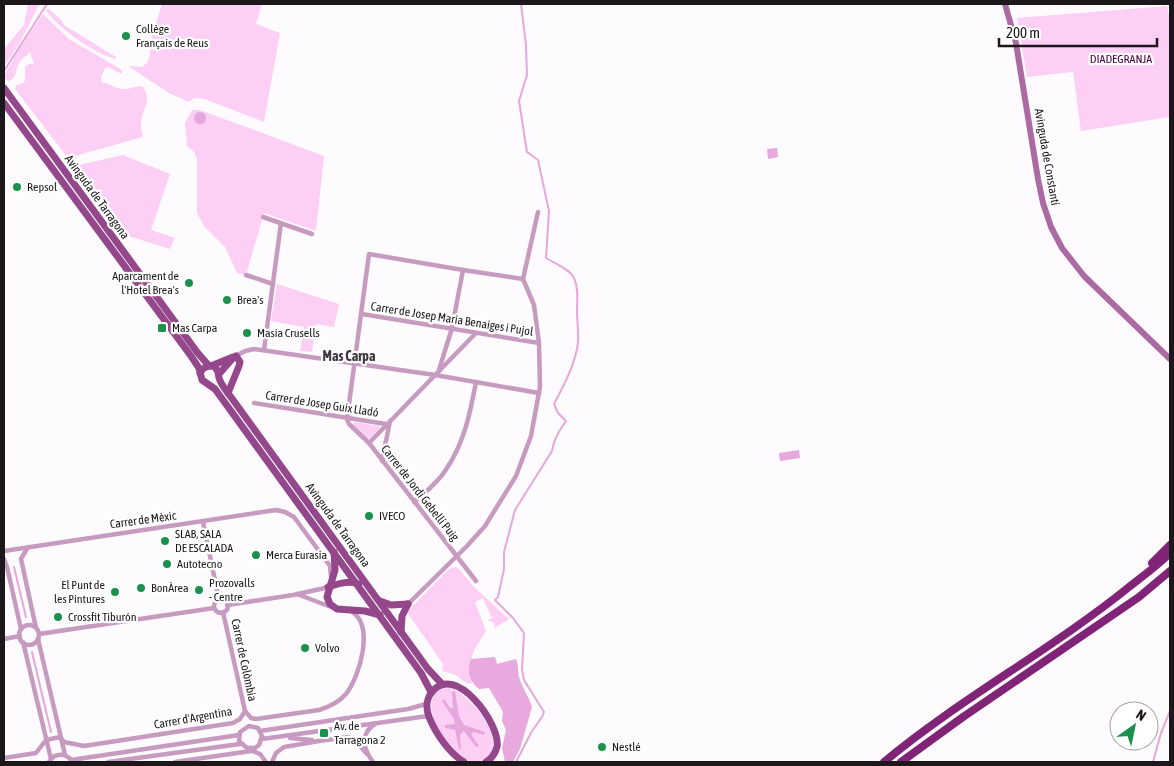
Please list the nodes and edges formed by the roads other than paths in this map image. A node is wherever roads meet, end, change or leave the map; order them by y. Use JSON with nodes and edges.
{"nodes":[{"id":1,"x":1005,"y":4,"type":"edge"},
{"id":2,"x":4,"y":88,"type":"edge"},
{"id":3,"x":4,"y":103,"type":"edge"},
{"id":4,"x":538,"y":212,"type":"dead end"},
{"id":5,"x":263,"y":217,"type":"dead end"},
{"id":6,"x":282,"y":224,"type":"junction"},
{"id":7,"x":312,"y":234,"type":"dead end"},
{"id":8,"x":463,"y":270,"type":"junction"},
{"id":9,"x":246,"y":275,"type":"dead end"},
{"id":10,"x":524,"y":278,"type":"junction"},
{"id":11,"x":273,"y":284,"type":"junction"},
{"id":12,"x":362,"y":314,"type":"junction"},
{"id":13,"x":452,"y":328,"type":"junction"},
{"id":14,"x":476,"y":333,"type":"junction"},
{"id":15,"x":539,"y":343,"type":"junction"},
{"id":16,"x":264,"y":350,"type":"junction"},
{"id":17,"x":234,"y":357,"type":"junction"},
{"id":18,"x":1170,"y":359,"type":"edge"},
{"id":19,"x":354,"y":364,"type":"junction"},
{"id":20,"x":210,"y":366,"type":"junction"},
{"id":21,"x":200,"y":373,"type":"junction"},
{"id":22,"x":437,"y":373,"type":"junction"},
{"id":23,"x":219,"y":375,"type":"junction"},
{"id":24,"x":476,"y":382,"type":"junction"},
{"id":25,"x":208,"y":384,"type":"junction"},
{"id":26,"x":228,"y":393,"type":"junction"},
{"id":27,"x":539,"y":393,"type":"junction"},
{"id":28,"x":254,"y":403,"type":"dead end"},
{"id":29,"x":347,"y":419,"type":"junction"},
{"id":30,"x":390,"y":420,"type":"junction"},
{"id":31,"x":386,"y":424,"type":"junction"},
{"id":32,"x":369,"y":443,"type":"junction"},
{"id":33,"x":382,"y":461,"type":"junction"},
{"id":34,"x":414,"y":502,"type":"junction"},
{"id":35,"x":203,"y":522,"type":"junction"},
{"id":36,"x":1170,"y":545,"type":"edge"},
{"id":37,"x":28,"y":547,"type":"junction"},
{"id":38,"x":4,"y":551,"type":"edge"},
{"id":39,"x":334,"y":551,"type":"junction"},
{"id":40,"x":1170,"y":554,"type":"edge"},
{"id":41,"x":457,"y":556,"type":"junction"},
{"id":42,"x":4,"y":558,"type":"edge"},
{"id":43,"x":1170,"y":565,"type":"edge"},
{"id":44,"x":1170,"y":571,"type":"edge"},
{"id":45,"x":1140,"y":578,"type":"junction"},
{"id":46,"x":476,"y":581,"type":"dead end"},
{"id":47,"x":356,"y":582,"type":"junction"},
{"id":48,"x":329,"y":586,"type":"junction"},
{"id":49,"x":297,"y":594,"type":"junction"},
{"id":50,"x":219,"y":600,"type":"junction"},
{"id":51,"x":379,"y":600,"type":"junction"},
{"id":52,"x":1132,"y":601,"type":"junction"},
{"id":53,"x":408,"y":604,"type":"junction"},
{"id":54,"x":227,"y":605,"type":"junction"},
{"id":55,"x":214,"y":608,"type":"junction"},
{"id":56,"x":337,"y":609,"type":"junction"},
{"id":57,"x":350,"y":610,"type":"junction"},
{"id":58,"x":223,"y":612,"type":"junction"},
{"id":59,"x":380,"y":615,"type":"junction"},
{"id":60,"x":36,"y":628,"type":"junction"},
{"id":61,"x":22,"y":630,"type":"junction"},
{"id":62,"x":401,"y":632,"type":"junction"},
{"id":63,"x":20,"y":636,"type":"junction"},
{"id":64,"x":39,"y":637,"type":"junction"},
{"id":65,"x":4,"y":639,"type":"edge"},
{"id":66,"x":23,"y":642,"type":"junction"},
{"id":67,"x":442,"y":684,"type":"junction"},
{"id":68,"x":431,"y":692,"type":"junction"},
{"id":69,"x":426,"y":704,"type":"junction"},
{"id":70,"x":245,"y":714,"type":"junction"},
{"id":71,"x":428,"y":716,"type":"junction"},
{"id":72,"x":379,"y":722,"type":"junction"},
{"id":73,"x":247,"y":726,"type":"junction"},
{"id":74,"x":260,"y":730,"type":"junction"},
{"id":75,"x":239,"y":735,"type":"junction"},
{"id":76,"x":60,"y":738,"type":"junction"},
{"id":77,"x":281,"y":738,"type":"junction"},
{"id":78,"x":46,"y":740,"type":"junction"},
{"id":79,"x":261,"y":741,"type":"junction"},
{"id":80,"x":319,"y":741,"type":"junction"},
{"id":81,"x":240,"y":744,"type":"junction"},
{"id":82,"x":251,"y":749,"type":"junction"},
{"id":83,"x":495,"y":752,"type":"junction"},
{"id":84,"x":260,"y":754,"type":"junction"},
{"id":85,"x":367,"y":754,"type":"junction"},
{"id":86,"x":65,"y":755,"type":"junction"},
{"id":87,"x":4,"y":758,"type":"edge"},
{"id":88,"x":456,"y":759,"type":"edge"},
{"id":89,"x":50,"y":761,"type":"edge"},
{"id":90,"x":72,"y":761,"type":"edge"},
{"id":91,"x":108,"y":762,"type":"edge"},
{"id":92,"x":175,"y":762,"type":"edge"},
{"id":93,"x":183,"y":762,"type":"edge"},
{"id":94,"x":266,"y":762,"type":"edge"},
{"id":95,"x":272,"y":762,"type":"edge"},
{"id":96,"x":373,"y":762,"type":"edge"},
{"id":97,"x":464,"y":762,"type":"edge"},
{"id":98,"x":486,"y":762,"type":"edge"},
{"id":99,"x":496,"y":762,"type":"edge"},
{"id":100,"x":884,"y":762,"type":"edge"},
{"id":101,"x":902,"y":762,"type":"edge"}],
"edges":[{"from":1,"to":18,"type":"main road","name":"Avinguda de Constantí"},
{"from":2,"to":20,"type":"main road","name":"Avinguda de Tarragona"},
{"from":3,"to":21,"type":"main road","name":"Avinguda de Tarragona"},
{"from":4,"to":10,"type":"street"},
{"from":5,"to":6,"type":"street"},
{"from":6,"to":7,"type":"street"},
{"from":6,"to":11,"type":"street"},
{"from":8,"to":10,"type":"street"},
{"from":8,"to":12,"type":"street"},
{"from":8,"to":13,"type":"street"},
{"from":9,"to":11,"type":"street"},
{"from":10,"to":15,"type":"street"},
{"from":11,"to":16,"type":"street"},
{"from":12,"to":13,"type":"street","name":"Carrer de Josep Maria Benaiges i Pujol"},
{"from":12,"to":19,"type":"street"},
{"from":13,"to":14,"type":"street","name":"Carrer de Josep Maria Benaiges i Pujol"},
{"from":13,"to":22,"type":"street"},
{"from":14,"to":15,"type":"street","name":"Carrer de Josep Maria Benaiges i Pujol"},
{"from":14,"to":22,"type":"street"},
{"from":15,"to":27,"type":"street"},
{"from":16,"to":17,"type":"street"},
{"from":16,"to":19,"type":"street"},
{"from":17,"to":20,"type":"main road"},
{"from":17,"to":23,"type":"main road"},
{"from":17,"to":26,"type":"main road"},
{"from":19,"to":22,"type":"street"},
{"from":19,"to":29,"type":"street"},
{"from":20,"to":21,"type":"main road"},
{"from":20,"to":23,"type":"main road"},
{"from":21,"to":25,"type":"main road"},
{"from":22,"to":24,"type":"street"},
{"from":22,"to":30,"type":"street"},
{"from":23,"to":25,"type":"main road"},
{"from":23,"to":26,"type":"main road","name":"Avinguda de Tarragona"},
{"from":24,"to":27,"type":"street"},
{"from":24,"to":34,"type":"street"},
{"from":25,"to":39,"type":"main road","name":"Avinguda de Tarragona"},
{"from":26,"to":51,"type":"main road","name":"Avinguda de Tarragona"},
{"from":27,"to":41,"type":"street"},
{"from":28,"to":29,"type":"street","name":"Carrer de Josep Guix Lladó"},
{"from":29,"to":31,"type":"street","name":"Carrer de Josep Guix Lladó"},
{"from":29,"to":32,"type":"street","name":"Carrer de Jordi Gebellí Puig"},
{"from":30,"to":31,"type":"street"},
{"from":30,"to":33,"type":"street"},
{"from":31,"to":32,"type":"street"},
{"from":32,"to":33,"type":"street","name":"Carrer de Jordi Gebellí Puig"},
{"from":33,"to":34,"type":"street","name":"Carrer de Jordi Gebellí Puig"},
{"from":34,"to":41,"type":"street","name":"Carrer de Jordi Gebellí Puig"},
{"from":35,"to":37,"type":"street","name":"Carrer de Mèxic"},
{"from":35,"to":48,"type":"street","name":"Carrer de Mèxic"},
{"from":35,"to":50,"type":"street"},
{"from":36,"to":45,"type":"highway"},
{"from":37,"to":38,"type":"street","name":"Carrer de Mèxic"},
{"from":37,"to":60,"type":"street"},
{"from":39,"to":47,"type":"main road","name":"Avinguda de Tarragona"},
{"from":39,"to":48,"type":"main road"},
{"from":40,"to":45,"type":"highway"},
{"from":41,"to":46,"type":"street","name":"Carrer de Jordi Gebellí Puig"},
{"from":41,"to":53,"type":"street"},
{"from":42,"to":61,"type":"street"},
{"from":43,"to":52,"type":"highway"},
{"from":44,"to":52,"type":"highway"},
{"from":45,"to":100,"type":"highway"},
{"from":47,"to":48,"type":"main road"},
{"from":47,"to":51,"type":"main road"},
{"from":47,"to":59,"type":"main road","name":"Avinguda de Tarragona"},
{"from":48,"to":49,"type":"street"},
{"from":48,"to":56,"type":"main road"},
{"from":49,"to":54,"type":"street"},
{"from":49,"to":56,"type":"street"},
{"from":50,"to":54,"type":"street"},
{"from":50,"to":55,"type":"street"},
{"from":51,"to":53,"type":"main road"},
{"from":51,"to":62,"type":"main road","name":"Avinguda de Tarragona"},
{"from":52,"to":101,"type":"highway"},
{"from":53,"to":62,"type":"main road"},
{"from":54,"to":58,"type":"street"},
{"from":55,"to":58,"type":"street"},
{"from":55,"to":64,"type":"street"},
{"from":56,"to":57,"type":"main road"},
{"from":57,"to":59,"type":"main road"},
{"from":57,"to":70,"type":"street","name":"Carrer d'Argentina"},
{"from":58,"to":70,"type":"street","name":"Carrer de Colòmbia"},
{"from":59,"to":68,"type":"main road","name":"Avinguda de Tarragona"},
{"from":60,"to":61,"type":"street"},
{"from":60,"to":64,"type":"street"},
{"from":61,"to":63,"type":"street"},
{"from":62,"to":67,"type":"main road","name":"Avinguda de Tarragona"},
{"from":63,"to":65,"type":"street"},
{"from":63,"to":66,"type":"street"},
{"from":64,"to":66,"type":"street"},
{"from":64,"to":76,"type":"street"},
{"from":66,"to":78,"type":"street"},
{"from":67,"to":68,"type":"main road"},
{"from":67,"to":83,"type":"main road"},
{"from":68,"to":69,"type":"main road"},
{"from":69,"to":71,"type":"main road"},
{"from":69,"to":74,"type":"street"},
{"from":70,"to":73,"type":"street","name":"Carrer de Colòmbia"},
{"from":70,"to":76,"type":"street","name":"Carrer d'Argentina"},
{"from":71,"to":72,"type":"street"},
{"from":71,"to":88,"type":"main road"},
{"from":72,"to":77,"type":"street"},
{"from":72,"to":85,"type":"street"},
{"from":73,"to":74,"type":"street"},
{"from":73,"to":75,"type":"street"},
{"from":74,"to":79,"type":"street"},
{"from":75,"to":81,"type":"street"},
{"from":75,"to":90,"type":"street","name":"Carrer d'Argentina"},
{"from":76,"to":78,"type":"street"},
{"from":76,"to":86,"type":"street"},
{"from":77,"to":79,"type":"street"},
{"from":77,"to":80,"type":"street"},
{"from":78,"to":87,"type":"street"},
{"from":78,"to":89,"type":"street"},
{"from":79,"to":82,"type":"street"},
{"from":79,"to":84,"type":"street"},
{"from":80,"to":85,"type":"street"},
{"from":80,"to":95,"type":"street"},
{"from":81,"to":82,"type":"street"},
{"from":81,"to":91,"type":"street"},
{"from":82,"to":84,"type":"street"},
{"from":82,"to":93,"type":"street"},
{"from":83,"to":98,"type":"main road"},
{"from":83,"to":99,"type":"main road"},
{"from":84,"to":94,"type":"street"},
{"from":85,"to":96,"type":"street"},
{"from":86,"to":89,"type":"street"},
{"from":86,"to":90,"type":"street"},
{"from":88,"to":97,"type":"main road"},
{"from":92,"to":93,"type":"street"}]}
